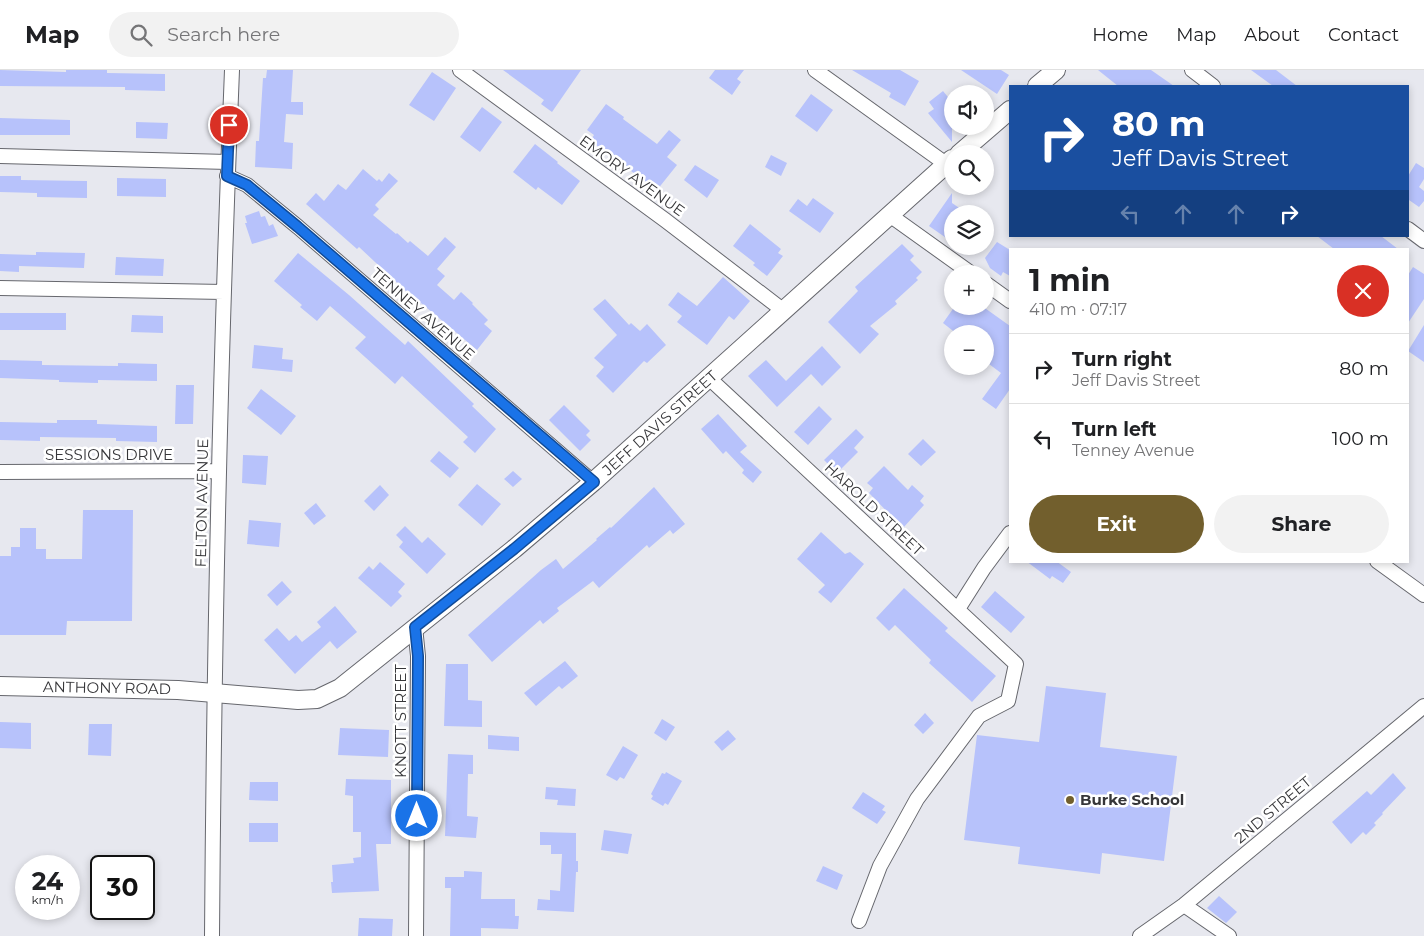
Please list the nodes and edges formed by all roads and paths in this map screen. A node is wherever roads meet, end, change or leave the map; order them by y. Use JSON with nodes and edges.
{"nodes":[{"id":1,"x":232,"y":70,"type":"edge"},
{"id":2,"x":460,"y":70,"type":"edge"},
{"id":3,"x":815,"y":70,"type":"edge"},
{"id":4,"x":1056,"y":70,"type":"edge"},
{"id":5,"x":1192,"y":70,"type":"edge"},
{"id":6,"x":1038,"y":85,"type":"edge"},
{"id":7,"x":1212,"y":85,"type":"edge"},
{"id":8,"x":1009,"y":111,"type":"edge"},
{"id":9,"x":969,"y":145,"type":"edge"},
{"id":10,"x":944,"y":154,"type":"edge"},
{"id":11,"x":0,"y":156,"type":"edge"},
{"id":12,"x":228,"y":162,"type":"junction"},
{"id":13,"x":944,"y":166,"type":"edge"},
{"id":14,"x":227,"y":176,"type":"junction"},
{"id":15,"x":891,"y":216,"type":"junction"},
{"id":16,"x":1409,"y":230,"type":"edge"},
{"id":17,"x":1424,"y":241,"type":"edge"},
{"id":18,"x":959,"y":265,"type":"edge"},
{"id":19,"x":0,"y":288,"type":"edge"},
{"id":20,"x":994,"y":289,"type":"edge"},
{"id":21,"x":224,"y":292,"type":"junction"},
{"id":22,"x":1009,"y":300,"type":"edge"},
{"id":23,"x":784,"y":311,"type":"junction"},
{"id":24,"x":710,"y":379,"type":"junction"},
{"id":25,"x":218,"y":471,"type":"junction"},
{"id":26,"x":0,"y":472,"type":"edge"},
{"id":27,"x":594,"y":482,"type":"junction"},
{"id":28,"x":1009,"y":534,"type":"edge"},
{"id":29,"x":1380,"y":563,"type":"edge"},
{"id":30,"x":1424,"y":595,"type":"edge"},
{"id":31,"x":958,"y":609,"type":"junction"},
{"id":32,"x":415,"y":627,"type":"junction"},
{"id":33,"x":0,"y":686,"type":"edge"},
{"id":34,"x":214,"y":693,"type":"junction"},
{"id":35,"x":1421,"y":713,"type":"edge"},
{"id":36,"x":1184,"y":905,"type":"junction"},
{"id":37,"x":859,"y":921,"type":"dead end"},
{"id":38,"x":212,"y":936,"type":"edge"},
{"id":39,"x":416,"y":936,"type":"edge"},
{"id":40,"x":1140,"y":936,"type":"edge"},
{"id":41,"x":1228,"y":936,"type":"edge"}],
"edges":[{"from":1,"to":12,"type":"street","name":"FELTON AVENUE"},
{"from":2,"to":23,"type":"street","name":"EMORY AVENUE"},
{"from":3,"to":10,"type":"street"},
{"from":4,"to":6,"type":"street"},
{"from":5,"to":7,"type":"street"},
{"from":8,"to":9,"type":"street","name":"JEFF DAVIS STREET"},
{"from":11,"to":12,"type":"street"},
{"from":12,"to":14,"type":"street","name":"FELTON AVENUE"},
{"from":13,"to":15,"type":"street","name":"JEFF DAVIS STREET"},
{"from":14,"to":21,"type":"street","name":"FELTON AVENUE"},
{"from":14,"to":27,"type":"street","name":"TENNEY AVENUE"},
{"from":15,"to":18,"type":"street"},
{"from":15,"to":23,"type":"street","name":"JEFF DAVIS STREET"},
{"from":16,"to":17,"type":"street"},
{"from":19,"to":21,"type":"street"},
{"from":20,"to":22,"type":"street"},
{"from":21,"to":25,"type":"street","name":"FELTON AVENUE"},
{"from":23,"to":24,"type":"street","name":"JEFF DAVIS STREET"},
{"from":24,"to":27,"type":"street","name":"JEFF DAVIS STREET"},
{"from":24,"to":31,"type":"street","name":"HAROLD STREET"},
{"from":25,"to":26,"type":"street","name":"SESSIONS DRIVE"},
{"from":25,"to":34,"type":"street","name":"FELTON AVENUE"},
{"from":27,"to":32,"type":"street","name":"JEFF DAVIS STREET"},
{"from":28,"to":31,"type":"street"},
{"from":29,"to":30,"type":"street"},
{"from":31,"to":37,"type":"street","name":"HAROLD STREET"},
{"from":32,"to":34,"type":"street","name":"JEFF DAVIS STREET"},
{"from":32,"to":39,"type":"street","name":"KNOTT STREET"},
{"from":33,"to":34,"type":"street","name":"ANTHONY ROAD"},
{"from":34,"to":38,"type":"street","name":"FELTON AVENUE"},
{"from":35,"to":36,"type":"street","name":"2ND STREET"},
{"from":36,"to":40,"type":"street","name":"2ND STREET"},
{"from":36,"to":41,"type":"street"}]}
